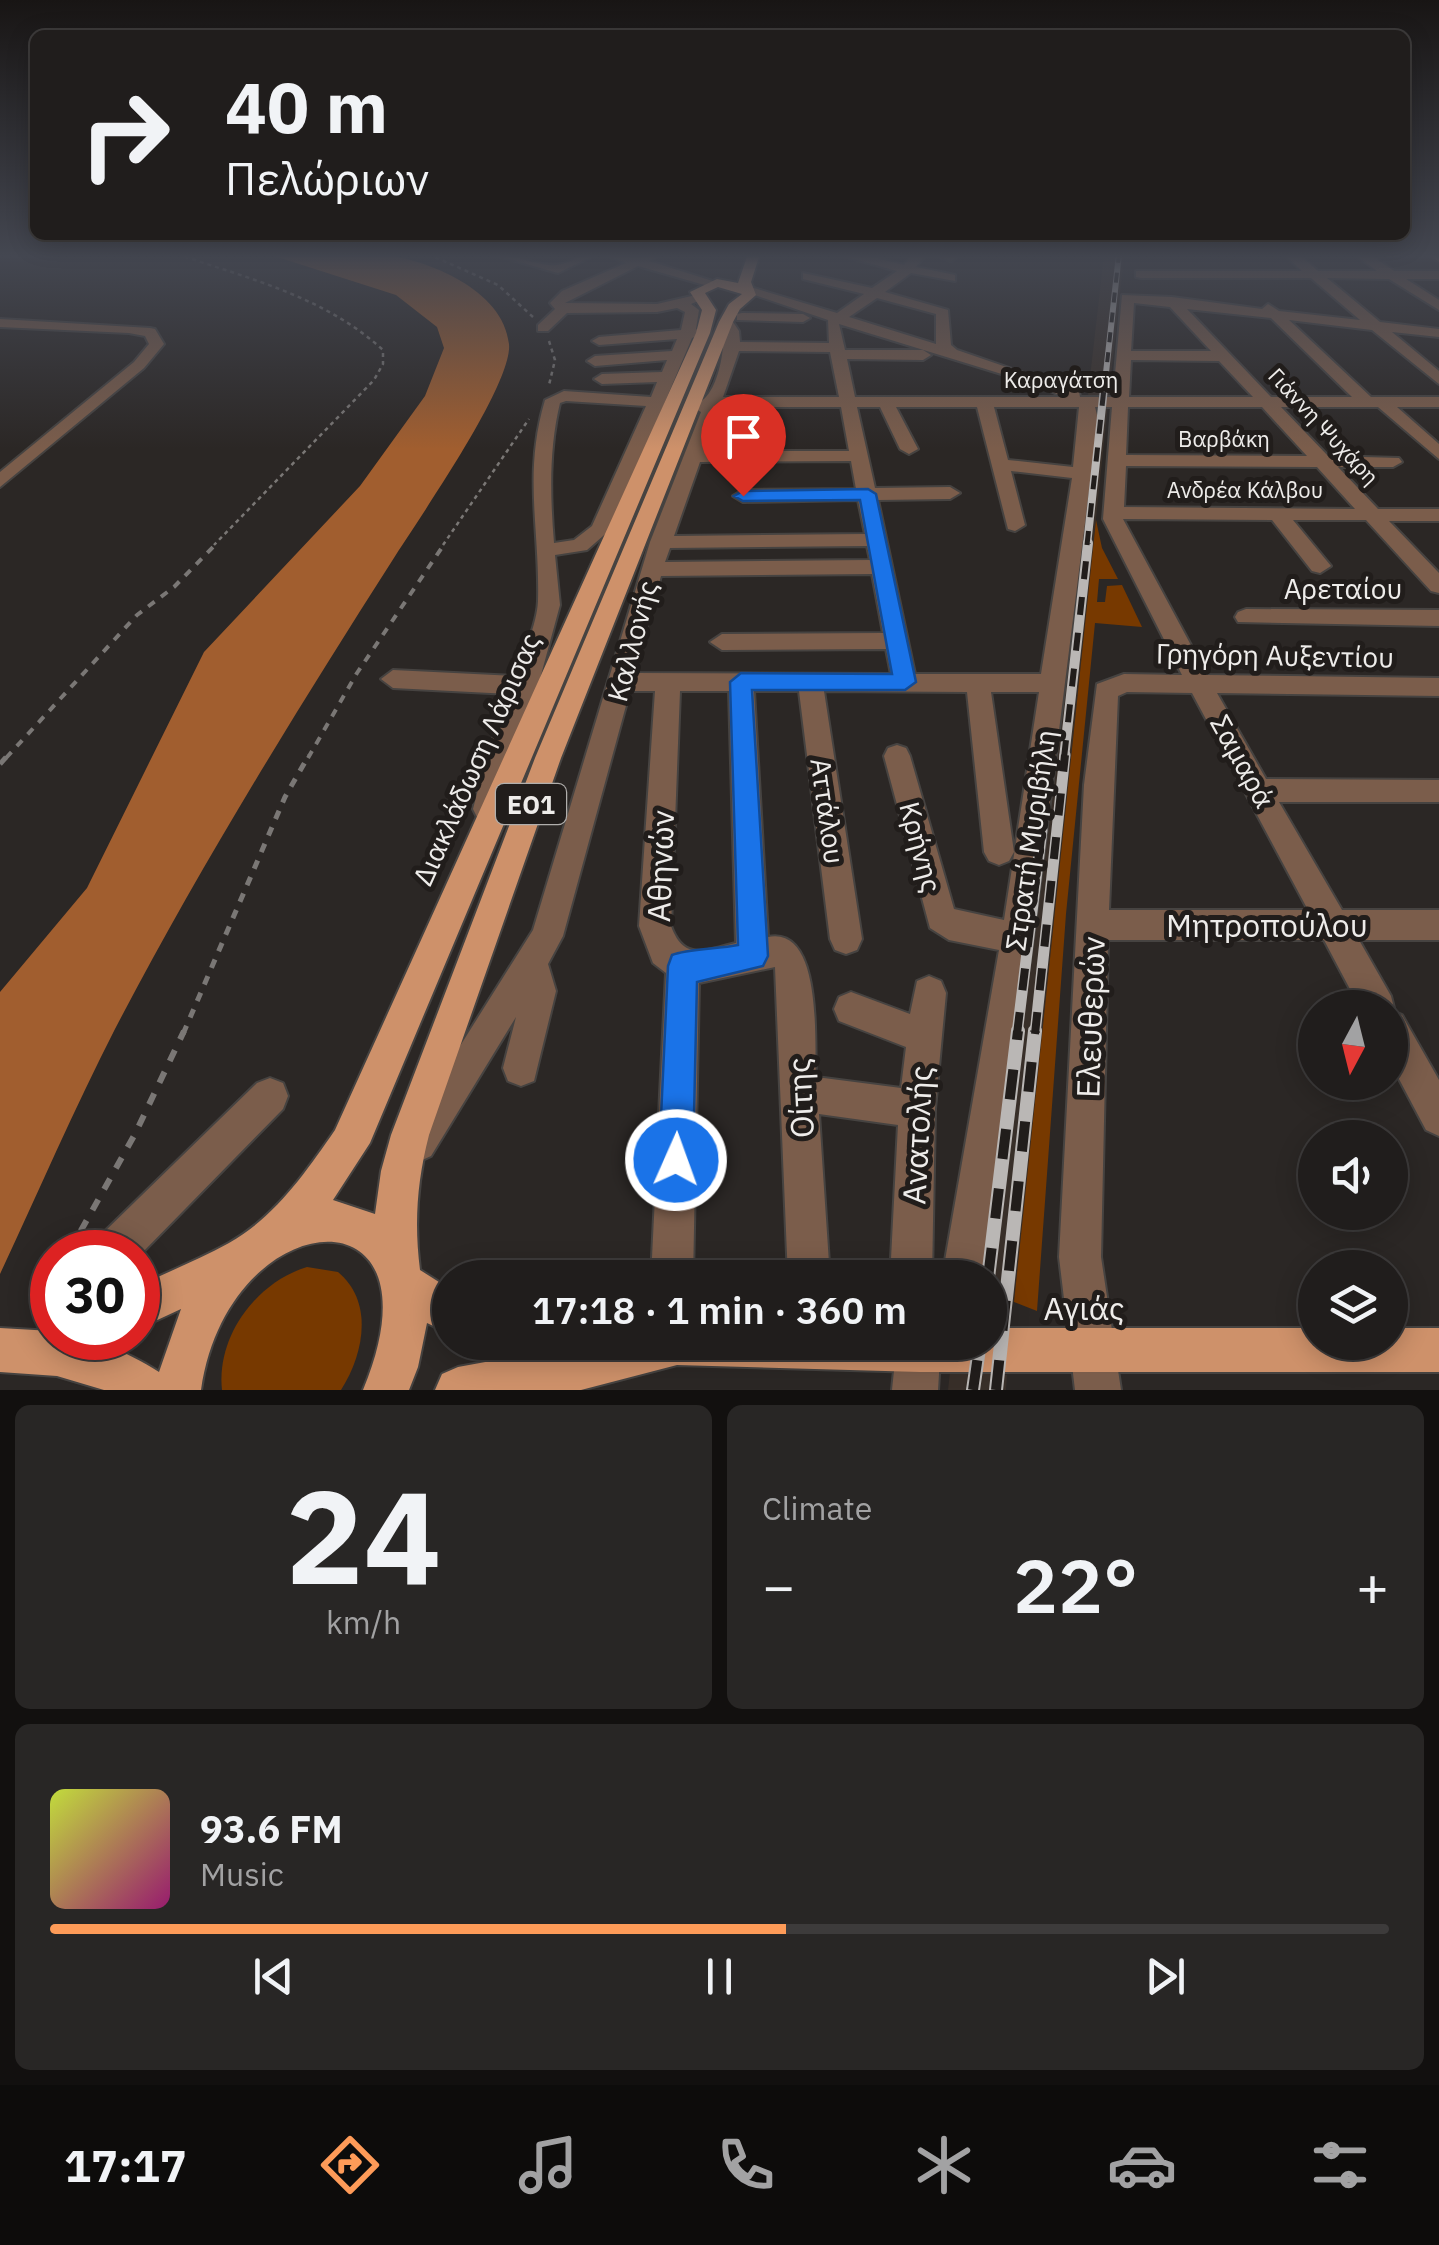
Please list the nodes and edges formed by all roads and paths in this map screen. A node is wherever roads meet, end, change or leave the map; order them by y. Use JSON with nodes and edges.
{"nodes":[{"id":1,"x":342,"y":319,"type":"edge"},
{"id":2,"x":535,"y":319,"type":"edge"},
{"id":3,"x":553,"y":319,"type":"edge"},
{"id":4,"x":722,"y":319,"type":"edge"},
{"id":5,"x":725,"y":319,"type":"edge"},
{"id":6,"x":726,"y":319,"type":"edge"},
{"id":7,"x":730,"y":319,"type":"edge"},
{"id":8,"x":738,"y":319,"type":"edge"},
{"id":9,"x":833,"y":319,"type":"junction"},
{"id":10,"x":942,"y":319,"type":"edge"},
{"id":11,"x":1127,"y":319,"type":"edge"},
{"id":12,"x":1189,"y":319,"type":"edge"},
{"id":13,"x":1285,"y":319,"type":"edge"},
{"id":14,"x":1348,"y":319,"type":"edge"},
{"id":15,"x":1363,"y":319,"type":"edge"},
{"id":16,"x":0,"y":323,"type":"edge"},
{"id":17,"x":729,"y":323,"type":"junction"},
{"id":18,"x":1370,"y":325,"type":"junction"},
{"id":19,"x":543,"y":328,"type":"junction"},
{"id":20,"x":1439,"y":334,"type":"edge"},
{"id":21,"x":600,"y":341,"type":"dead end"},
{"id":22,"x":837,"y":351,"type":"junction"},
{"id":23,"x":952,"y":354,"type":"junction"},
{"id":24,"x":674,"y":355,"type":"junction"},
{"id":25,"x":1123,"y":355,"type":"junction"},
{"id":26,"x":1224,"y":356,"type":"junction"},
{"id":27,"x":596,"y":362,"type":"dead end"},
{"id":28,"x":666,"y":377,"type":"junction"},
{"id":29,"x":1439,"y":378,"type":"edge"},
{"id":30,"x":602,"y":379,"type":"dead end"},
{"id":31,"x":555,"y":393,"type":"junction"},
{"id":32,"x":984,"y":401,"type":"junction"},
{"id":33,"x":1086,"y":401,"type":"junction"},
{"id":34,"x":1122,"y":401,"type":"junction"},
{"id":35,"x":656,"y":402,"type":"junction"},
{"id":36,"x":850,"y":402,"type":"junction"},
{"id":37,"x":885,"y":402,"type":"junction"},
{"id":38,"x":1266,"y":402,"type":"junction"},
{"id":39,"x":1375,"y":402,"type":"junction"},
{"id":40,"x":1439,"y":402,"type":"edge"},
{"id":41,"x":699,"y":408,"type":"junction"},
{"id":42,"x":531,"y":414,"type":"dead end"},
{"id":43,"x":638,"y":443,"type":"junction"},
{"id":44,"x":909,"y":449,"type":"dead end"},
{"id":45,"x":1439,"y":454,"type":"edge"},
{"id":46,"x":860,"y":456,"type":"junction"},
{"id":47,"x":691,"y":457,"type":"junction"},
{"id":48,"x":1114,"y":460,"type":"junction"},
{"id":49,"x":1322,"y":462,"type":"junction"},
{"id":50,"x":1393,"y":462,"type":"dead end"},
{"id":51,"x":1002,"y":465,"type":"junction"},
{"id":52,"x":646,"y":470,"type":"junction"},
{"id":53,"x":1081,"y":473,"type":"junction"},
{"id":54,"x":0,"y":482,"type":"edge"},
{"id":55,"x":950,"y":493,"type":"dead end"},
{"id":56,"x":868,"y":494,"type":"junction"},
{"id":57,"x":743,"y":496,"type":"dead end"},
{"id":58,"x":1112,"y":513,"type":"junction"},
{"id":59,"x":1278,"y":514,"type":"junction"},
{"id":60,"x":1372,"y":515,"type":"junction"},
{"id":61,"x":1439,"y":515,"type":"edge"},
{"id":62,"x":1015,"y":525,"type":"dead end"},
{"id":63,"x":878,"y":540,"type":"junction"},
{"id":64,"x":660,"y":542,"type":"junction"},
{"id":65,"x":545,"y":550,"type":"junction"},
{"id":66,"x":1320,"y":566,"type":"dead end"},
{"id":67,"x":883,"y":567,"type":"junction"},
{"id":68,"x":652,"y":569,"type":"junction"},
{"id":69,"x":1439,"y":586,"type":"edge"},
{"id":70,"x":1246,"y":617,"type":"dead end"},
{"id":71,"x":1439,"y":618,"type":"edge"},
{"id":72,"x":897,"y":641,"type":"junction"},
{"id":73,"x":722,"y":642,"type":"dead end"},
{"id":74,"x":392,"y":678,"type":"dead end"},
{"id":75,"x":620,"y":682,"type":"junction"},
{"id":76,"x":741,"y":682,"type":"junction"},
{"id":77,"x":810,"y":682,"type":"junction"},
{"id":78,"x":905,"y":682,"type":"junction"},
{"id":79,"x":668,"y":683,"type":"junction"},
{"id":80,"x":978,"y":684,"type":"junction"},
{"id":81,"x":1052,"y":684,"type":"junction"},
{"id":82,"x":1200,"y":685,"type":"junction"},
{"id":83,"x":526,"y":686,"type":"junction"},
{"id":84,"x":1111,"y":686,"type":"joint"},
{"id":85,"x":1439,"y":687,"type":"edge"},
{"id":86,"x":897,"y":756,"type":"dead end"},
{"id":87,"x":0,"y":764,"type":"edge"},
{"id":88,"x":1259,"y":790,"type":"junction"},
{"id":89,"x":1439,"y":790,"type":"edge"},
{"id":90,"x":999,"y":852,"type":"dead end"},
{"id":91,"x":476,"y":856,"type":"junction"},
{"id":92,"x":1334,"y":924,"type":"junction"},
{"id":93,"x":1094,"y":925,"type":"junction"},
{"id":94,"x":1439,"y":925,"type":"edge"},
{"id":95,"x":1017,"y":938,"type":"junction"},
{"id":96,"x":846,"y":939,"type":"dead end"},
{"id":97,"x":753,"y":956,"type":"junction"},
{"id":98,"x":532,"y":965,"type":"junction"},
{"id":99,"x":682,"y":966,"type":"junction"},
{"id":100,"x":1369,"y":990,"type":"edge"},
{"id":101,"x":929,"y":994,"type":"dead end"},
{"id":102,"x":850,"y":1009,"type":"dead end"},
{"id":103,"x":923,"y":1036,"type":"junction"},
{"id":104,"x":1408,"y":1061,"type":"edge"},
{"id":105,"x":521,"y":1068,"type":"dead end"},
{"id":106,"x":800,"y":1093,"type":"junction"},
{"id":107,"x":270,"y":1096,"type":"dead end"},
{"id":108,"x":917,"y":1108,"type":"junction"},
{"id":109,"x":1439,"y":1118,"type":"edge"},
{"id":110,"x":400,"y":1171,"type":"junction"},
{"id":111,"x":80,"y":1230,"type":"edge"},
{"id":112,"x":136,"y":1230,"type":"edge"},
{"id":113,"x":264,"y":1243,"type":"junction"},
{"id":114,"x":673,"y":1260,"type":"edge"},
{"id":115,"x":809,"y":1260,"type":"edge"},
{"id":116,"x":912,"y":1260,"type":"edge"},
{"id":117,"x":966,"y":1260,"type":"edge"},
{"id":118,"x":399,"y":1272,"type":"junction"},
{"id":119,"x":160,"y":1297,"type":"edge"},
{"id":120,"x":432,"y":1299,"type":"edge"},
{"id":121,"x":1439,"y":1350,"type":"edge"},
{"id":122,"x":84,"y":1360,"type":"edge"},
{"id":123,"x":606,"y":1360,"type":"edge"},
{"id":124,"x":986,"y":1360,"type":"edge"},
{"id":125,"x":1094,"y":1370,"type":"edge"},
{"id":126,"x":145,"y":1390,"type":"edge"},
{"id":127,"x":178,"y":1390,"type":"edge"},
{"id":128,"x":386,"y":1390,"type":"edge"},
{"id":129,"x":458,"y":1390,"type":"edge"}],
"edges":[{"from":1,"to":87,"type":"path"},
{"from":2,"to":19,"type":"path"},
{"from":3,"to":19,"type":"street"},
{"from":4,"to":17,"type":"main road","name":"Διακλάδωση Λάρισας","number":"ΕΟ1"},
{"from":5,"to":17,"type":"main road"},
{"from":6,"to":17,"type":"main road"},
{"from":7,"to":17,"type":"main road","name":"Διακλάδωση Λάρισας","number":"ΕΟ1"},
{"from":8,"to":17,"type":"street"},
{"from":9,"to":17,"type":"street"},
{"from":9,"to":22,"type":"street"},
{"from":9,"to":23,"type":"street"},
{"from":10,"to":23,"type":"street"},
{"from":11,"to":25,"type":"street"},
{"from":12,"to":26,"type":"street","name":"Γιάννη Ψυχάρη"},
{"from":13,"to":39,"type":"street"},
{"from":14,"to":18,"type":"street"},
{"from":15,"to":18,"type":"street"},
{"from":16,"to":54,"type":"street"},
{"from":17,"to":21,"type":"street"},
{"from":17,"to":22,"type":"street"},
{"from":17,"to":24,"type":"street"},
{"from":17,"to":41,"type":"main road","name":"Διακλάδωση Λάρισας","number":"ΕΟ1"},
{"from":17,"to":41,"type":"street","name":"Καλλoνής"},
{"from":17,"to":52,"type":"main road","name":"Διακλάδωση Λάρισας","number":"ΕΟ1"},
{"from":18,"to":20,"type":"street"},
{"from":18,"to":29,"type":"street"},
{"from":19,"to":31,"type":"path"},
{"from":22,"to":23,"type":"street"},
{"from":22,"to":36,"type":"street"},
{"from":23,"to":33,"type":"street"},
{"from":24,"to":27,"type":"street"},
{"from":24,"to":28,"type":"street"},
{"from":25,"to":26,"type":"street"},
{"from":25,"to":34,"type":"street"},
{"from":26,"to":38,"type":"street","name":"Γιάννη Ψυχάρη"},
{"from":28,"to":30,"type":"street"},
{"from":28,"to":35,"type":"street"},
{"from":31,"to":35,"type":"street"},
{"from":31,"to":65,"type":"street"},
{"from":32,"to":33,"type":"street","name":"Καραγάτση"},
{"from":32,"to":37,"type":"street","name":"Καραγάτση"},
{"from":32,"to":51,"type":"street"},
{"from":33,"to":34,"type":"street","name":"Καραγάτση"},
{"from":33,"to":53,"type":"street","name":"Στρατή Μυριβήλη"},
{"from":34,"to":38,"type":"street","name":"Καραγάτση"},
{"from":34,"to":48,"type":"street"},
{"from":35,"to":43,"type":"street"},
{"from":36,"to":37,"type":"street","name":"Καραγάτση"},
{"from":36,"to":41,"type":"street","name":"Καραγάτση"},
{"from":36,"to":46,"type":"street"},
{"from":37,"to":44,"type":"street"},
{"from":38,"to":39,"type":"street","name":"Καραγάτση"},
{"from":38,"to":49,"type":"street","name":"Γιάννη Ψυχάρη"},
{"from":39,"to":40,"type":"street","name":"Καραγάτση"},
{"from":39,"to":45,"type":"street"},
{"from":41,"to":47,"type":"street","name":"Καλλoνής"},
{"from":41,"to":110,"type":"main road","name":"Διακλάδωση Λάρισας","number":"ΕΟ1"},
{"from":42,"to":111,"type":"path"},
{"from":43,"to":52,"type":"street"},
{"from":43,"to":65,"type":"street"},
{"from":46,"to":47,"type":"street"},
{"from":46,"to":56,"type":"street"},
{"from":47,"to":64,"type":"street","name":"Καλλoνής"},
{"from":48,"to":49,"type":"street","name":"Βαρβάκη"},
{"from":48,"to":58,"type":"street"},
{"from":49,"to":50,"type":"street","name":"Βαρβάκη"},
{"from":49,"to":60,"type":"street","name":"Γιάννη Ψυχάρη"},
{"from":51,"to":53,"type":"street"},
{"from":51,"to":62,"type":"street"},
{"from":52,"to":91,"type":"main road","name":"Διακλάδωση Λάρισας","number":"ΕΟ1"},
{"from":53,"to":81,"type":"street","name":"Στρατή Μυριβήλη"},
{"from":55,"to":56,"type":"street"},
{"from":56,"to":57,"type":"street"},
{"from":56,"to":63,"type":"street"},
{"from":58,"to":59,"type":"street","name":"Ανδρέα Κάλβου"},
{"from":58,"to":82,"type":"street","name":"Σαμαρά"},
{"from":59,"to":60,"type":"street","name":"Ανδρέα Κάλβου"},
{"from":59,"to":66,"type":"street"},
{"from":60,"to":61,"type":"street","name":"Ανδρέα Κάλβου"},
{"from":60,"to":69,"type":"street","name":"Γιάννη Ψυχάρη"},
{"from":63,"to":64,"type":"street"},
{"from":63,"to":67,"type":"street"},
{"from":64,"to":68,"type":"street","name":"Καλλoνής"},
{"from":65,"to":83,"type":"street"},
{"from":67,"to":68,"type":"street"},
{"from":67,"to":72,"type":"street"},
{"from":68,"to":75,"type":"street","name":"Καλλoνής"},
{"from":70,"to":71,"type":"street","name":"Αρεταίου"},
{"from":72,"to":73,"type":"street"},
{"from":72,"to":78,"type":"street"},
{"from":74,"to":83,"type":"street"},
{"from":75,"to":79,"type":"street"},
{"from":75,"to":98,"type":"street","name":"Καλλoνής"},
{"from":76,"to":77,"type":"street"},
{"from":76,"to":79,"type":"street"},
{"from":76,"to":97,"type":"street"},
{"from":77,"to":78,"type":"street"},
{"from":77,"to":96,"type":"street","name":"Αττάλου"},
{"from":78,"to":80,"type":"street"},
{"from":79,"to":99,"type":"street","name":"Αθηνών"},
{"from":80,"to":81,"type":"street"},
{"from":80,"to":90,"type":"street"},
{"from":81,"to":95,"type":"street","name":"Στρατή Μυριβήλη"},
{"from":82,"to":84,"type":"street","name":"Γρηγόρη Αυξεντίου"},
{"from":82,"to":85,"type":"street","name":"Γρηγόρη Αυξεντίου"},
{"from":82,"to":88,"type":"street","name":"Σαμαρά"},
{"from":83,"to":91,"type":"street"},
{"from":84,"to":93,"type":"street","name":"Ελευθερών"},
{"from":86,"to":95,"type":"street","name":"Κρήνης"},
{"from":88,"to":89,"type":"street"},
{"from":88,"to":92,"type":"street","name":"Σαμαρά"},
{"from":91,"to":113,"type":"main road","name":"Διακλάδωση Λάρισας","number":"ΕΟ1"},
{"from":92,"to":93,"type":"street","name":"Μητροπούλου"},
{"from":92,"to":94,"type":"street","name":"Μητροπούλου"},
{"from":92,"to":100,"type":"street","name":"Σαμαρά"},
{"from":93,"to":125,"type":"street","name":"Ελευθερών"},
{"from":95,"to":117,"type":"street","name":"Στρατή Μυριβήλη"},
{"from":97,"to":99,"type":"street"},
{"from":97,"to":106,"type":"street","name":"Οίτης"},
{"from":98,"to":105,"type":"street","name":"Καλλoνής"},
{"from":98,"to":110,"type":"street","name":"Καλλoνής"},
{"from":99,"to":114,"type":"street"},
{"from":101,"to":103,"type":"street","name":"Ανατολής"},
{"from":102,"to":103,"type":"street"},
{"from":103,"to":108,"type":"street","name":"Ανατολής"},
{"from":104,"to":109,"type":"street"},
{"from":106,"to":108,"type":"street"},
{"from":106,"to":115,"type":"street","name":"Οίτης"},
{"from":107,"to":112,"type":"street"},
{"from":108,"to":116,"type":"street","name":"Ανατολής"},
{"from":110,"to":118,"type":"main road","name":"Διακλάδωση Λάρισας","number":"ΕΟ1"},
{"from":113,"to":118,"type":"main road"},
{"from":113,"to":119,"type":"main road"},
{"from":113,"to":127,"type":"main road","name":"Διακλάδωση Λάρισας","number":"ΕΟ1"},
{"from":118,"to":120,"type":"main road"},
{"from":118,"to":128,"type":"main road","name":"Διακλάδωση Λάρισας","number":"ΕΟ1"},
{"from":121,"to":125,"type":"main road","name":"Αγιάς"},
{"from":122,"to":126,"type":"main road"},
{"from":123,"to":129,"type":"main road","name":"Αγιάς"},
{"from":124,"to":125,"type":"main road","name":"Αγιάς"}]}
